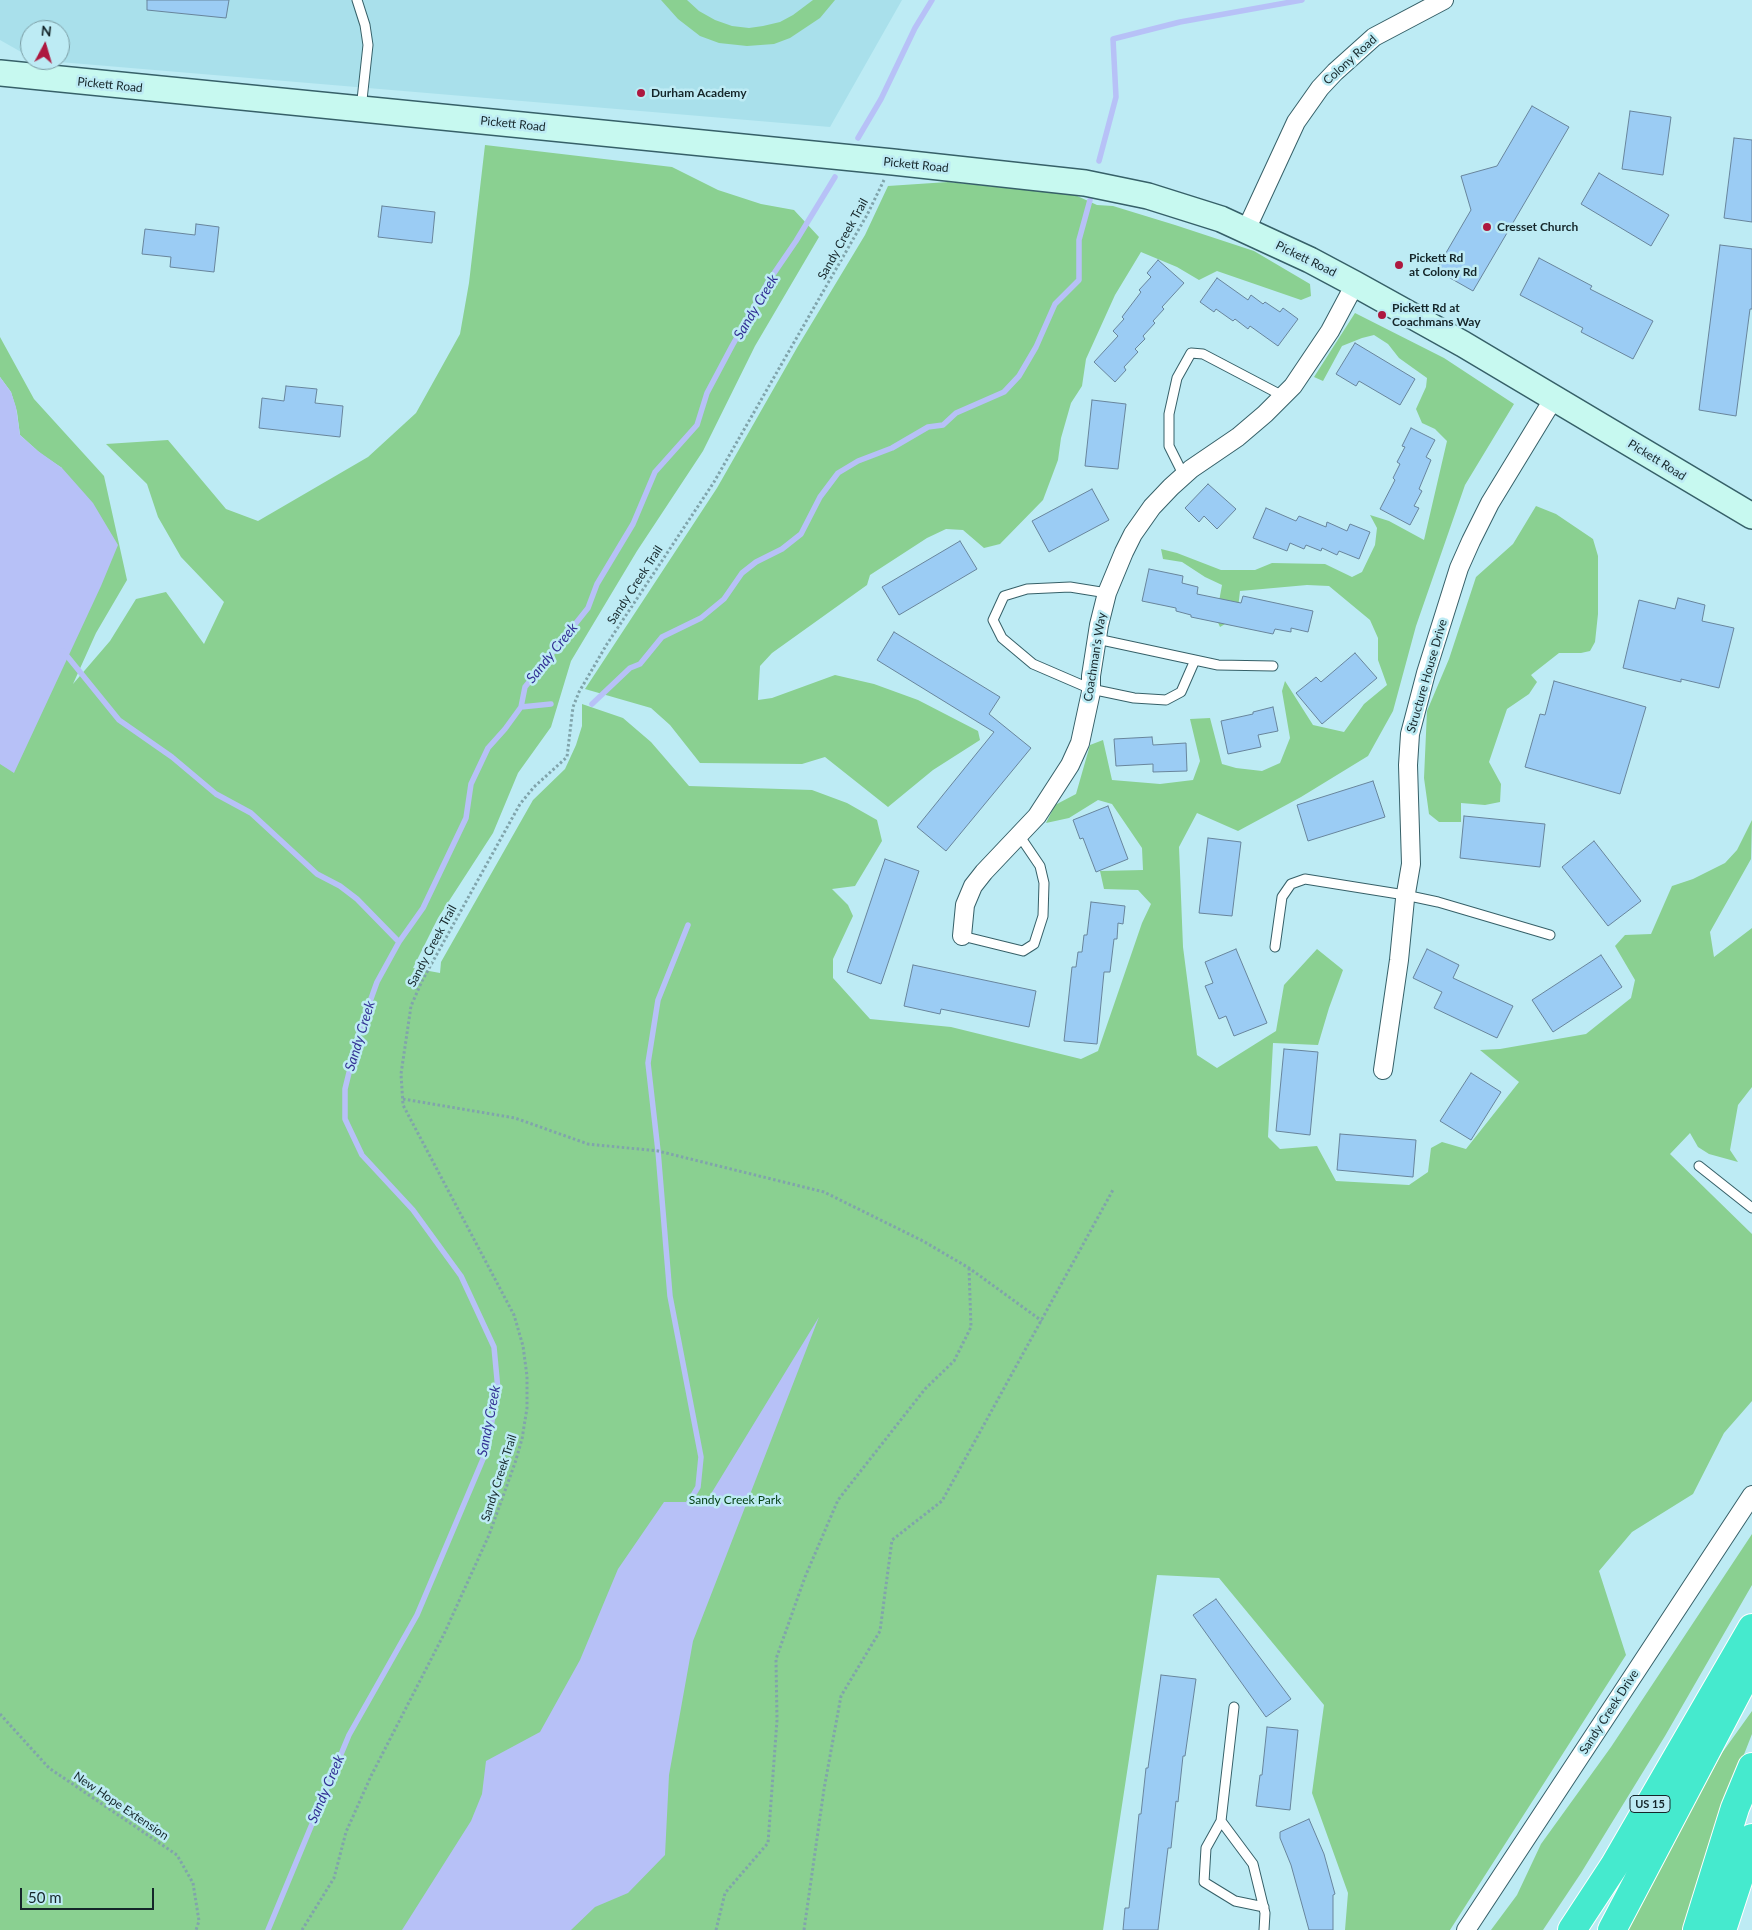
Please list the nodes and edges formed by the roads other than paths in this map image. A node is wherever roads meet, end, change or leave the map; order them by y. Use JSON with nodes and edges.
{"nodes":[{"id":1,"x":356,"y":0,"type":"edge"},
{"id":2,"x":1444,"y":0,"type":"edge"},
{"id":3,"x":0,"y":73,"type":"edge"},
{"id":4,"x":361,"y":109,"type":"junction"},
{"id":5,"x":1246,"y":230,"type":"junction"},
{"id":6,"x":1355,"y":284,"type":"junction"},
{"id":7,"x":1283,"y":396,"type":"junction"},
{"id":8,"x":1554,"y":398,"type":"junction"},
{"id":9,"x":1184,"y":476,"type":"junction"},
{"id":10,"x":1752,"y":516,"type":"edge"},
{"id":11,"x":1107,"y":593,"type":"junction"},
{"id":12,"x":1097,"y":639,"type":"junction"},
{"id":13,"x":1195,"y":660,"type":"junction"},
{"id":14,"x":1273,"y":666,"type":"dead end"},
{"id":15,"x":1091,"y":688,"type":"junction"},
{"id":16,"x":1018,"y":835,"type":"junction"},
{"id":17,"x":1406,"y":894,"type":"junction"},
{"id":18,"x":1550,"y":935,"type":"dead end"},
{"id":19,"x":962,"y":936,"type":"joint"},
{"id":20,"x":1275,"y":947,"type":"dead end"},
{"id":21,"x":1383,"y":1070,"type":"dead end"},
{"id":22,"x":1700,"y":1166,"type":"dead end"},
{"id":23,"x":1752,"y":1208,"type":"edge"},
{"id":24,"x":1752,"y":1495,"type":"edge"},
{"id":25,"x":1752,"y":1628,"type":"edge"},
{"id":26,"x":1752,"y":1664,"type":"edge"},
{"id":27,"x":1234,"y":1707,"type":"dead end"},
{"id":28,"x":1752,"y":1767,"type":"edge"},
{"id":29,"x":1221,"y":1821,"type":"junction"},
{"id":30,"x":1752,"y":1838,"type":"edge"},
{"id":31,"x":1264,"y":1907,"type":"junction"},
{"id":32,"x":1264,"y":1930,"type":"edge"},
{"id":33,"x":1466,"y":1930,"type":"edge"},
{"id":34,"x":1572,"y":1930,"type":"edge"},
{"id":35,"x":1612,"y":1930,"type":"edge"},
{"id":36,"x":1697,"y":1930,"type":"edge"},
{"id":37,"x":1722,"y":1930,"type":"edge"}],
"edges":[{"from":1,"to":4,"type":"lane"},
{"from":2,"to":5,"type":"street","name":"Colony Road"},
{"from":3,"to":4,"type":"street","name":"Pickett Road"},
{"from":4,"to":5,"type":"street","name":"Pickett Road"},
{"from":5,"to":6,"type":"street","name":"Pickett Road"},
{"from":6,"to":7,"type":"street","name":"Coachman's Way"},
{"from":6,"to":8,"type":"street","name":"Pickett Road"},
{"from":7,"to":9,"type":"street","name":"Coachman's Way"},
{"from":7,"to":9,"type":"lane"},
{"from":8,"to":10,"type":"street","name":"Pickett Road"},
{"from":8,"to":17,"type":"street","name":"Structure House Drive"},
{"from":9,"to":11,"type":"street","name":"Coachman's Way"},
{"from":11,"to":12,"type":"street","name":"Coachman's Way"},
{"from":11,"to":15,"type":"lane"},
{"from":12,"to":13,"type":"lane"},
{"from":12,"to":15,"type":"street","name":"Coachman's Way"},
{"from":13,"to":14,"type":"lane"},
{"from":13,"to":15,"type":"lane"},
{"from":15,"to":16,"type":"street","name":"Coachman's Way"},
{"from":16,"to":19,"type":"street","name":"Coachman's Way"},
{"from":16,"to":19,"type":"lane"},
{"from":17,"to":18,"type":"lane"},
{"from":17,"to":20,"type":"lane"},
{"from":17,"to":21,"type":"street","name":"Structure House Drive"},
{"from":22,"to":23,"type":"lane"},
{"from":24,"to":33,"type":"street","name":"Sandy Creek Drive"},
{"from":25,"to":34,"type":"highway","number":"US 15"},
{"from":26,"to":35,"type":"highway"},
{"from":27,"to":29,"type":"lane"},
{"from":28,"to":36,"type":"highway"},
{"from":29,"to":31,"type":"lane"},
{"from":29,"to":31,"type":"lane"},
{"from":30,"to":37,"type":"highway"},
{"from":31,"to":32,"type":"lane"}]}
